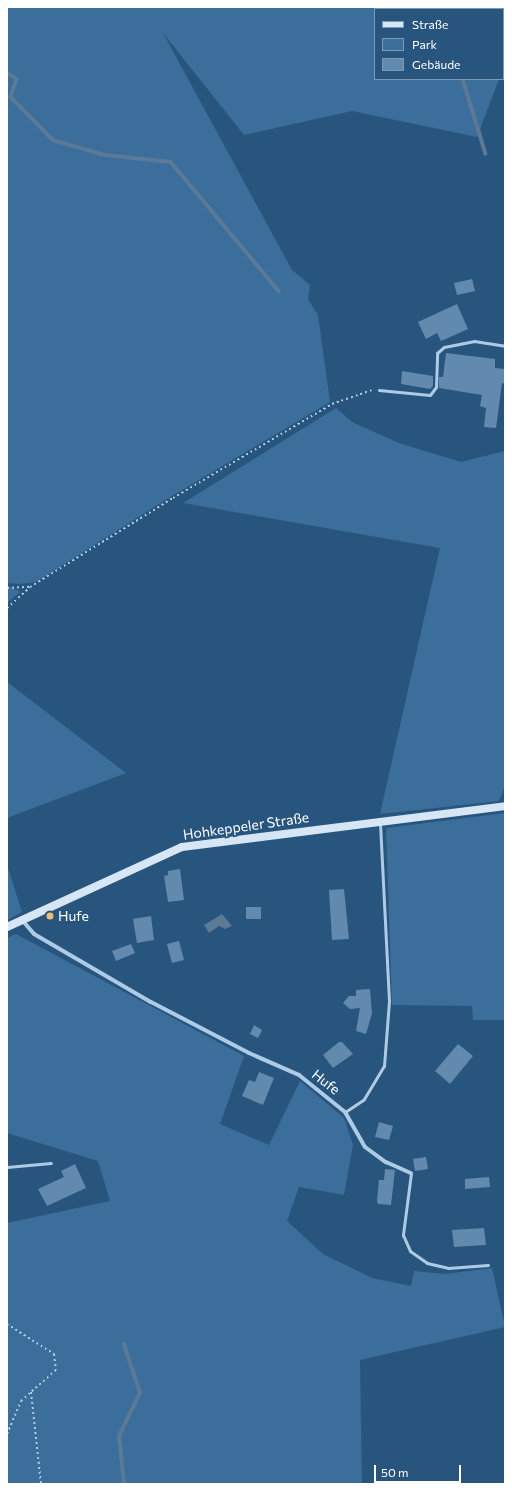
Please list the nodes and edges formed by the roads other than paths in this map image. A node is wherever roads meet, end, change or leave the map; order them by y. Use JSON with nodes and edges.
{"nodes":[{"id":1,"x":505,"y":346,"type":"edge"},
{"id":2,"x":379,"y":390,"type":"road end"},
{"id":3,"x":505,"y":806,"type":"edge"},
{"id":4,"x":380,"y":821,"type":"junction"},
{"id":5,"x":22,"y":920,"type":"junction"},
{"id":6,"x":7,"y":927,"type":"edge"},
{"id":7,"x":345,"y":1112,"type":"junction"},
{"id":8,"x":51,"y":1163,"type":"dead end"},
{"id":9,"x":7,"y":1167,"type":"edge"},
{"id":10,"x":411,"y":1173,"type":"joint"},
{"id":11,"x":488,"y":1265,"type":"dead end"}],
"edges":[{"from":1,"to":2,"type":"lane"},
{"from":3,"to":4,"type":"street","name":"Hohkeppeler Straße"},
{"from":4,"to":5,"type":"street","name":"Hohkeppeler Straße"},
{"from":4,"to":7,"type":"lane","name":"Hufe"},
{"from":5,"to":6,"type":"street","name":"Hohkeppeler Straße"},
{"from":5,"to":7,"type":"street","name":"Hufe"},
{"from":7,"to":10,"type":"street","name":"Hufe"},
{"from":8,"to":9,"type":"lane"},
{"from":10,"to":11,"type":"lane"}]}
